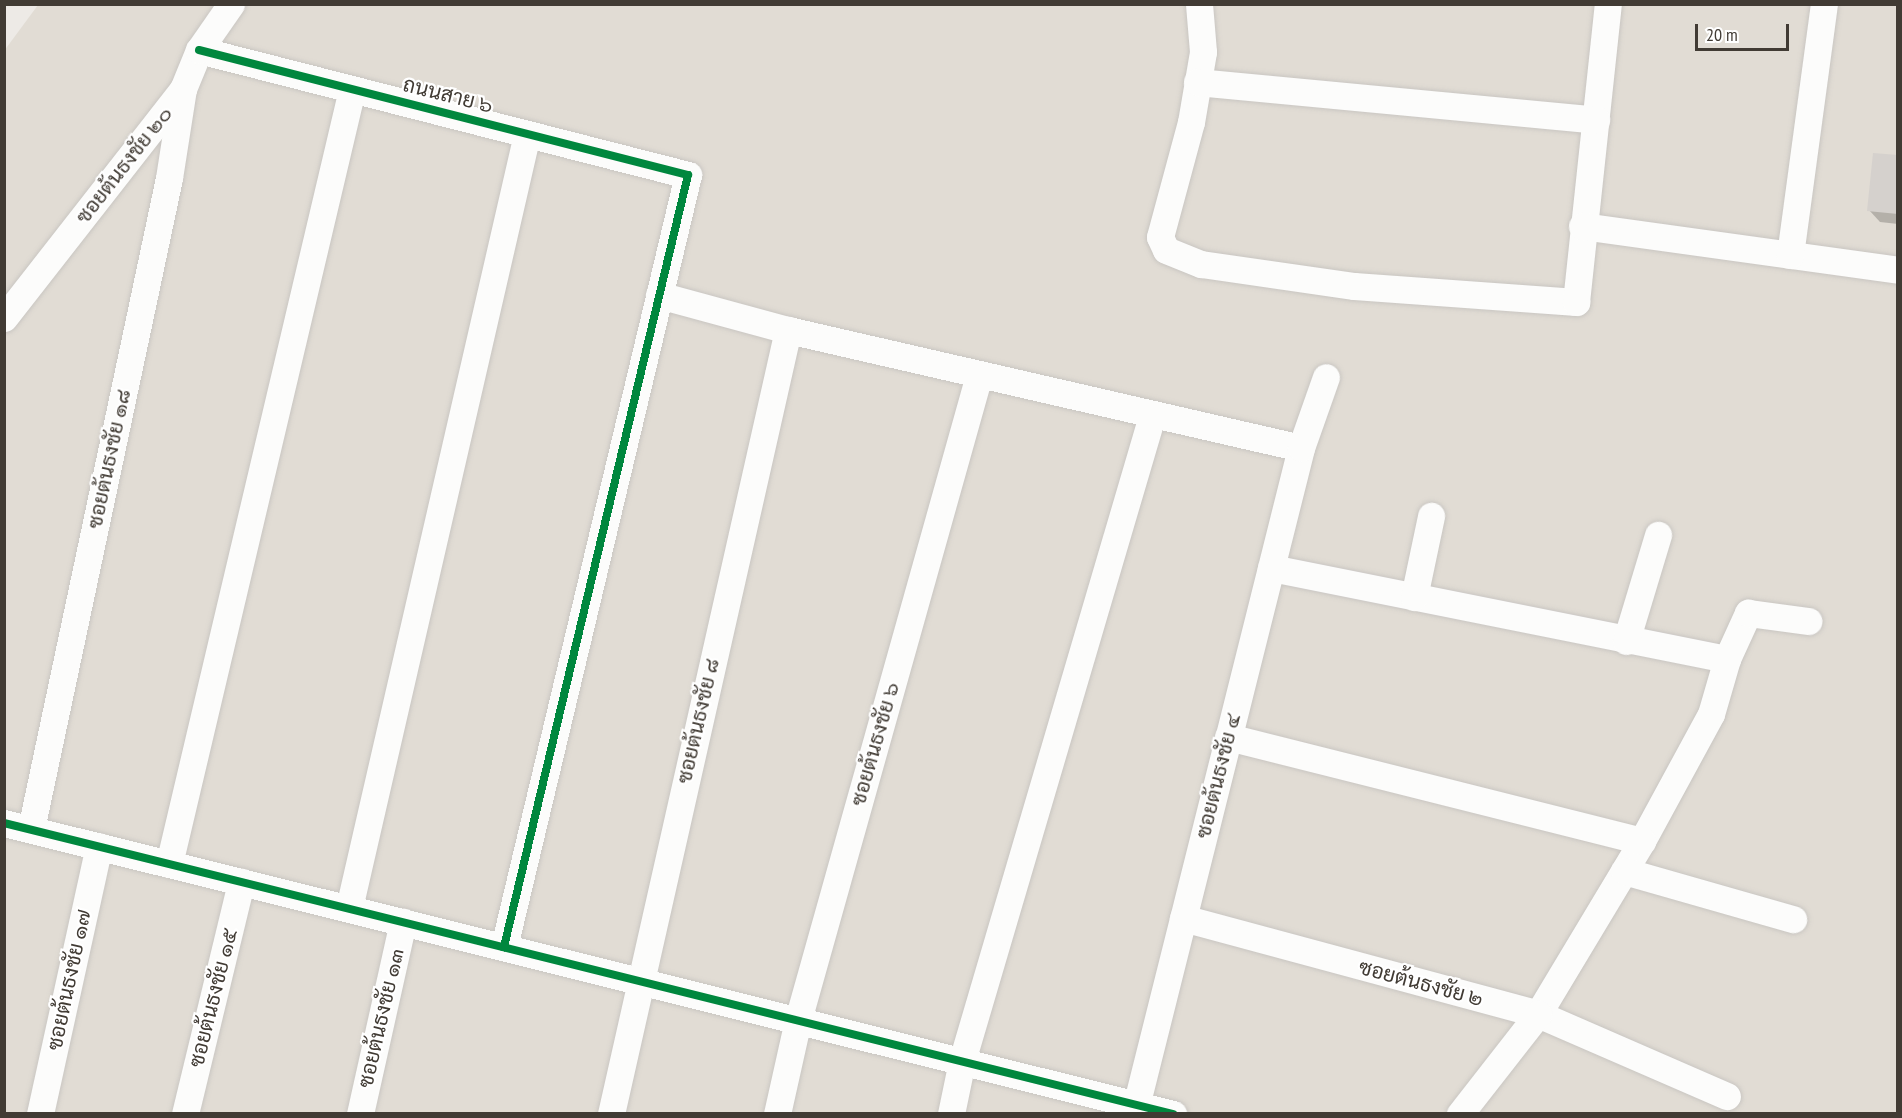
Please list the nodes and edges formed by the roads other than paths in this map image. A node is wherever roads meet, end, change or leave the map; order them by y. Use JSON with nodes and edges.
{"nodes":[{"id":1,"x":231,"y":4,"type":"edge"},
{"id":2,"x":1199,"y":4,"type":"edge"},
{"id":3,"x":1608,"y":4,"type":"edge"},
{"id":4,"x":1824,"y":4,"type":"edge"},
{"id":5,"x":199,"y":50,"type":"junction"},
{"id":6,"x":1197,"y":82,"type":"junction"},
{"id":7,"x":183,"y":88,"type":"junction"},
{"id":8,"x":352,"y":89,"type":"junction"},
{"id":9,"x":1596,"y":120,"type":"junction"},
{"id":10,"x":527,"y":134,"type":"junction"},
{"id":11,"x":1582,"y":226,"type":"junction"},
{"id":12,"x":1790,"y":255,"type":"junction"},
{"id":13,"x":1898,"y":270,"type":"edge"},
{"id":14,"x":659,"y":295,"type":"junction"},
{"id":15,"x":4,"y":318,"type":"edge"},
{"id":16,"x":788,"y":330,"type":"junction"},
{"id":17,"x":979,"y":375,"type":"junction"},
{"id":18,"x":1326,"y":377,"type":"dead end"},
{"id":19,"x":1152,"y":416,"type":"junction"},
{"id":20,"x":1301,"y":448,"type":"junction"},
{"id":21,"x":1431,"y":516,"type":"dead end"},
{"id":22,"x":1658,"y":535,"type":"dead end"},
{"id":23,"x":1271,"y":568,"type":"junction"},
{"id":24,"x":1414,"y":597,"type":"junction"},
{"id":25,"x":1808,"y":621,"type":"dead end"},
{"id":26,"x":1626,"y":641,"type":"junction"},
{"id":27,"x":1727,"y":659,"type":"junction"},
{"id":28,"x":1228,"y":737,"type":"junction"},
{"id":29,"x":4,"y":823,"type":"edge"},
{"id":30,"x":31,"y":830,"type":"junction"},
{"id":31,"x":1642,"y":841,"type":"junction"},
{"id":32,"x":99,"y":846,"type":"junction"},
{"id":33,"x":170,"y":864,"type":"junction"},
{"id":34,"x":1624,"y":871,"type":"junction"},
{"id":35,"x":241,"y":882,"type":"junction"},
{"id":36,"x":349,"y":908,"type":"junction"},
{"id":37,"x":1183,"y":918,"type":"junction"},
{"id":38,"x":1793,"y":919,"type":"dead end"},
{"id":39,"x":403,"y":922,"type":"junction"},
{"id":40,"x":504,"y":947,"type":"junction"},
{"id":41,"x":638,"y":981,"type":"junction"},
{"id":42,"x":1538,"y":1014,"type":"junction"},
{"id":43,"x":798,"y":1020,"type":"junction"},
{"id":44,"x":962,"y":1061,"type":"junction"},
{"id":45,"x":1727,"y":1096,"type":"dead end"},
{"id":46,"x":1135,"y":1109,"type":"edge"},
{"id":47,"x":40,"y":1113,"type":"edge"},
{"id":48,"x":185,"y":1113,"type":"edge"},
{"id":49,"x":360,"y":1113,"type":"edge"},
{"id":50,"x":611,"y":1113,"type":"edge"},
{"id":51,"x":777,"y":1113,"type":"edge"},
{"id":52,"x":951,"y":1113,"type":"edge"},
{"id":53,"x":1173,"y":1113,"type":"edge"},
{"id":54,"x":1460,"y":1113,"type":"edge"}],
"edges":[{"from":1,"to":5,"type":"street","name":"ซอยต้นธงชัย ๒๐"},
{"from":2,"to":6,"type":"street"},
{"from":3,"to":9,"type":"street"},
{"from":4,"to":12,"type":"street"},
{"from":5,"to":7,"type":"street","name":"ซอยต้นธงชัย ๒๐"},
{"from":5,"to":8,"type":"street","name":"ถนนสาย ๖"},
{"from":6,"to":9,"type":"street"},
{"from":6,"to":11,"type":"street"},
{"from":7,"to":15,"type":"street","name":"ซอยต้นธงชัย ๒๐"},
{"from":7,"to":30,"type":"street","name":"ซอยต้นธงชัย ๑๘"},
{"from":8,"to":10,"type":"street","name":"ถนนสาย ๖"},
{"from":8,"to":33,"type":"street"},
{"from":9,"to":11,"type":"street"},
{"from":10,"to":14,"type":"street","name":"ถนนสาย ๖"},
{"from":10,"to":36,"type":"street"},
{"from":11,"to":12,"type":"street"},
{"from":12,"to":13,"type":"street"},
{"from":14,"to":16,"type":"street"},
{"from":14,"to":40,"type":"street"},
{"from":16,"to":17,"type":"street"},
{"from":16,"to":41,"type":"street","name":"ซอยต้นธงชัย ๘"},
{"from":17,"to":19,"type":"street"},
{"from":17,"to":43,"type":"street","name":"ซอยต้นธงชัย ๖"},
{"from":18,"to":20,"type":"street","name":"ซอยต้นธงชัย ๔"},
{"from":19,"to":20,"type":"street"},
{"from":19,"to":44,"type":"street"},
{"from":20,"to":23,"type":"street","name":"ซอยต้นธงชัย ๔"},
{"from":21,"to":24,"type":"street"},
{"from":22,"to":26,"type":"street"},
{"from":23,"to":24,"type":"street"},
{"from":23,"to":28,"type":"street","name":"ซอยต้นธงชัย ๔"},
{"from":24,"to":26,"type":"street"},
{"from":25,"to":27,"type":"street"},
{"from":26,"to":27,"type":"street"},
{"from":27,"to":31,"type":"street"},
{"from":28,"to":31,"type":"street"},
{"from":28,"to":37,"type":"street","name":"ซอยต้นธงชัย ๔"},
{"from":29,"to":30,"type":"street"},
{"from":30,"to":32,"type":"street"},
{"from":31,"to":34,"type":"street"},
{"from":32,"to":33,"type":"street"},
{"from":32,"to":47,"type":"street","name":"ซอยต้นธงชัย ๑๗"},
{"from":33,"to":35,"type":"street"},
{"from":34,"to":38,"type":"street"},
{"from":34,"to":42,"type":"street"},
{"from":35,"to":36,"type":"street"},
{"from":35,"to":48,"type":"street","name":"ซอยต้นธงชัย ๑๕"},
{"from":36,"to":39,"type":"street"},
{"from":37,"to":42,"type":"street","name":"ซอยต้นธงชัย ๒"},
{"from":37,"to":46,"type":"street","name":"ซอยต้นธงชัย ๔"},
{"from":39,"to":40,"type":"street"},
{"from":39,"to":49,"type":"street","name":"ซอยต้นธงชัย ๑๓"},
{"from":40,"to":41,"type":"street"},
{"from":41,"to":43,"type":"street"},
{"from":41,"to":50,"type":"street","name":"ซอยต้นธงชัย ๘"},
{"from":42,"to":45,"type":"street","name":"ซอยต้นธงชัย ๒"},
{"from":42,"to":54,"type":"street"},
{"from":43,"to":44,"type":"street"},
{"from":43,"to":51,"type":"street","name":"ซอยต้นธงชัย ๖"},
{"from":44,"to":46,"type":"street"},
{"from":44,"to":52,"type":"street"},
{"from":46,"to":53,"type":"street"}]}
